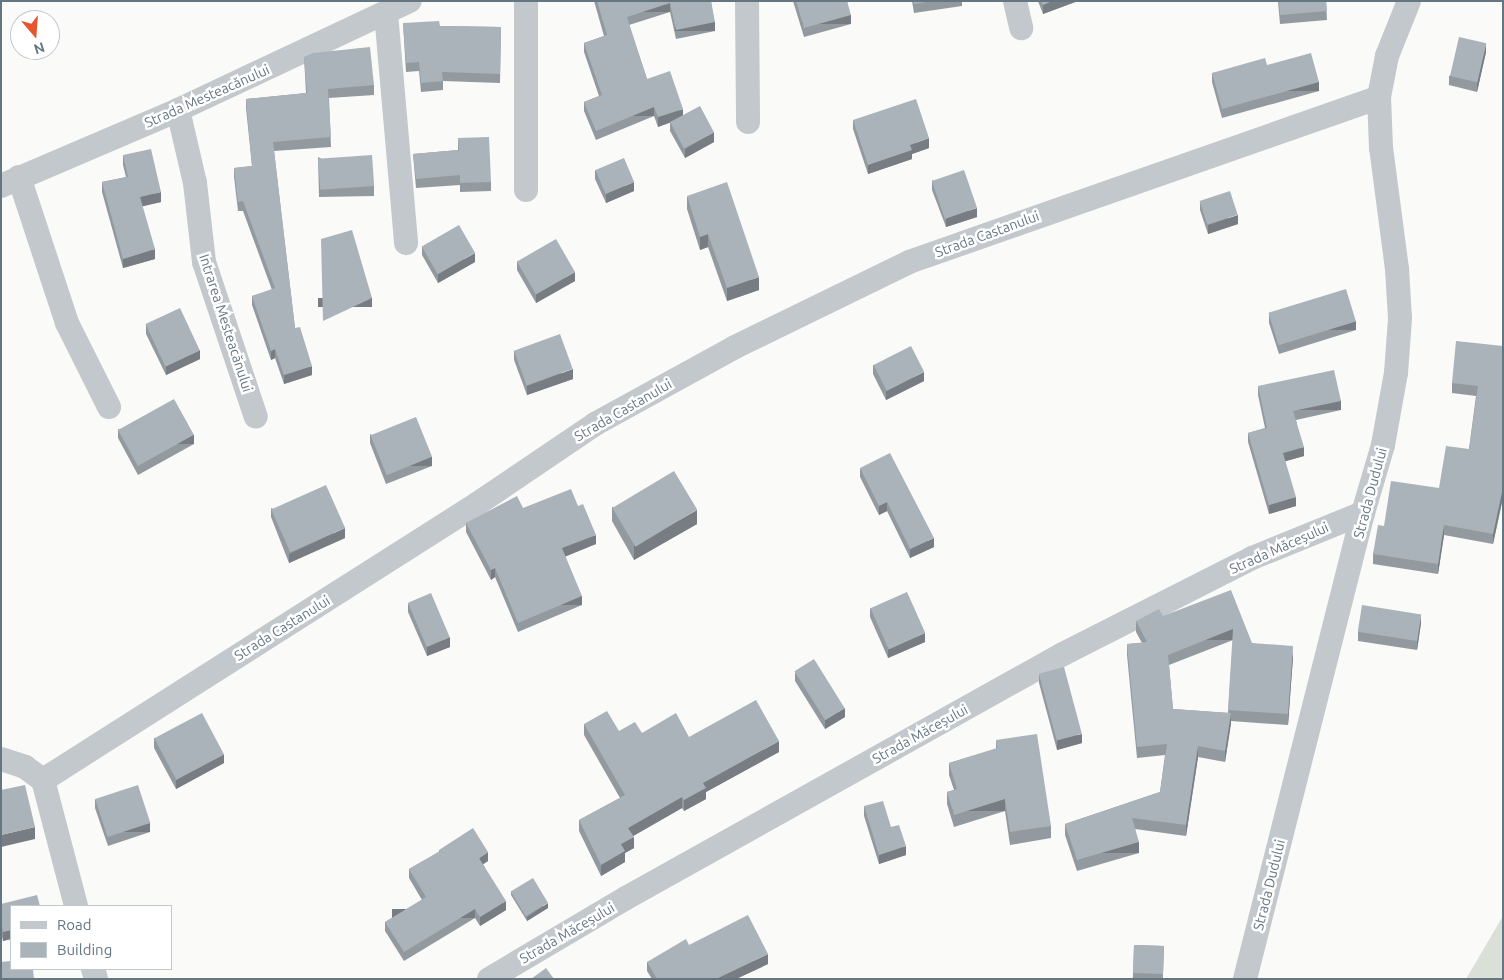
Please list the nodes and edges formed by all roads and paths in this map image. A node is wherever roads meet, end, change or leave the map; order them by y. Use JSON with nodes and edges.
{"nodes":[{"id":1,"x":410,"y":1,"type":"edge"},
{"id":2,"x":526,"y":1,"type":"edge"},
{"id":3,"x":747,"y":1,"type":"edge"},
{"id":4,"x":1016,"y":1,"type":"edge"},
{"id":5,"x":1409,"y":1,"type":"edge"},
{"id":6,"x":386,"y":13,"type":"junction"},
{"id":7,"x":1021,"y":28,"type":"dead end"},
{"id":8,"x":1379,"y":97,"type":"junction"},
{"id":9,"x":178,"y":110,"type":"junction"},
{"id":10,"x":748,"y":122,"type":"dead end"},
{"id":11,"x":10,"y":182,"type":"edge"},
{"id":12,"x":526,"y":190,"type":"dead end"},
{"id":13,"x":406,"y":243,"type":"dead end"},
{"id":14,"x":109,"y":407,"type":"dead end"},
{"id":15,"x":256,"y":417,"type":"dead end"},
{"id":16,"x":1364,"y":513,"type":"junction"},
{"id":17,"x":1,"y":759,"type":"edge"},
{"id":18,"x":43,"y":780,"type":"junction"},
{"id":19,"x":76,"y":905,"type":"edge"},
{"id":20,"x":489,"y":979,"type":"edge"},
{"id":21,"x":1245,"y":979,"type":"edge"}],
"edges":[{"from":1,"to":6,"type":"street","name":"Strada Mesteacănului"},
{"from":2,"to":12,"type":"street"},
{"from":3,"to":10,"type":"street"},
{"from":4,"to":7,"type":"street"},
{"from":5,"to":8,"type":"street","name":"Strada Dudului"},
{"from":6,"to":9,"type":"street","name":"Strada Mesteacănului"},
{"from":6,"to":13,"type":"street"},
{"from":8,"to":16,"type":"street","name":"Strada Dudului"},
{"from":8,"to":18,"type":"street","name":"Strada Castanului"},
{"from":9,"to":11,"type":"street","name":"Strada Mesteacănului"},
{"from":9,"to":15,"type":"street","name":"Intrarea Mesteacănului"},
{"from":11,"to":14,"type":"street"},
{"from":16,"to":20,"type":"street","name":"Strada Măceșului"},
{"from":16,"to":21,"type":"street","name":"Strada Dudului"},
{"from":17,"to":18,"type":"street"},
{"from":18,"to":19,"type":"street"}]}
